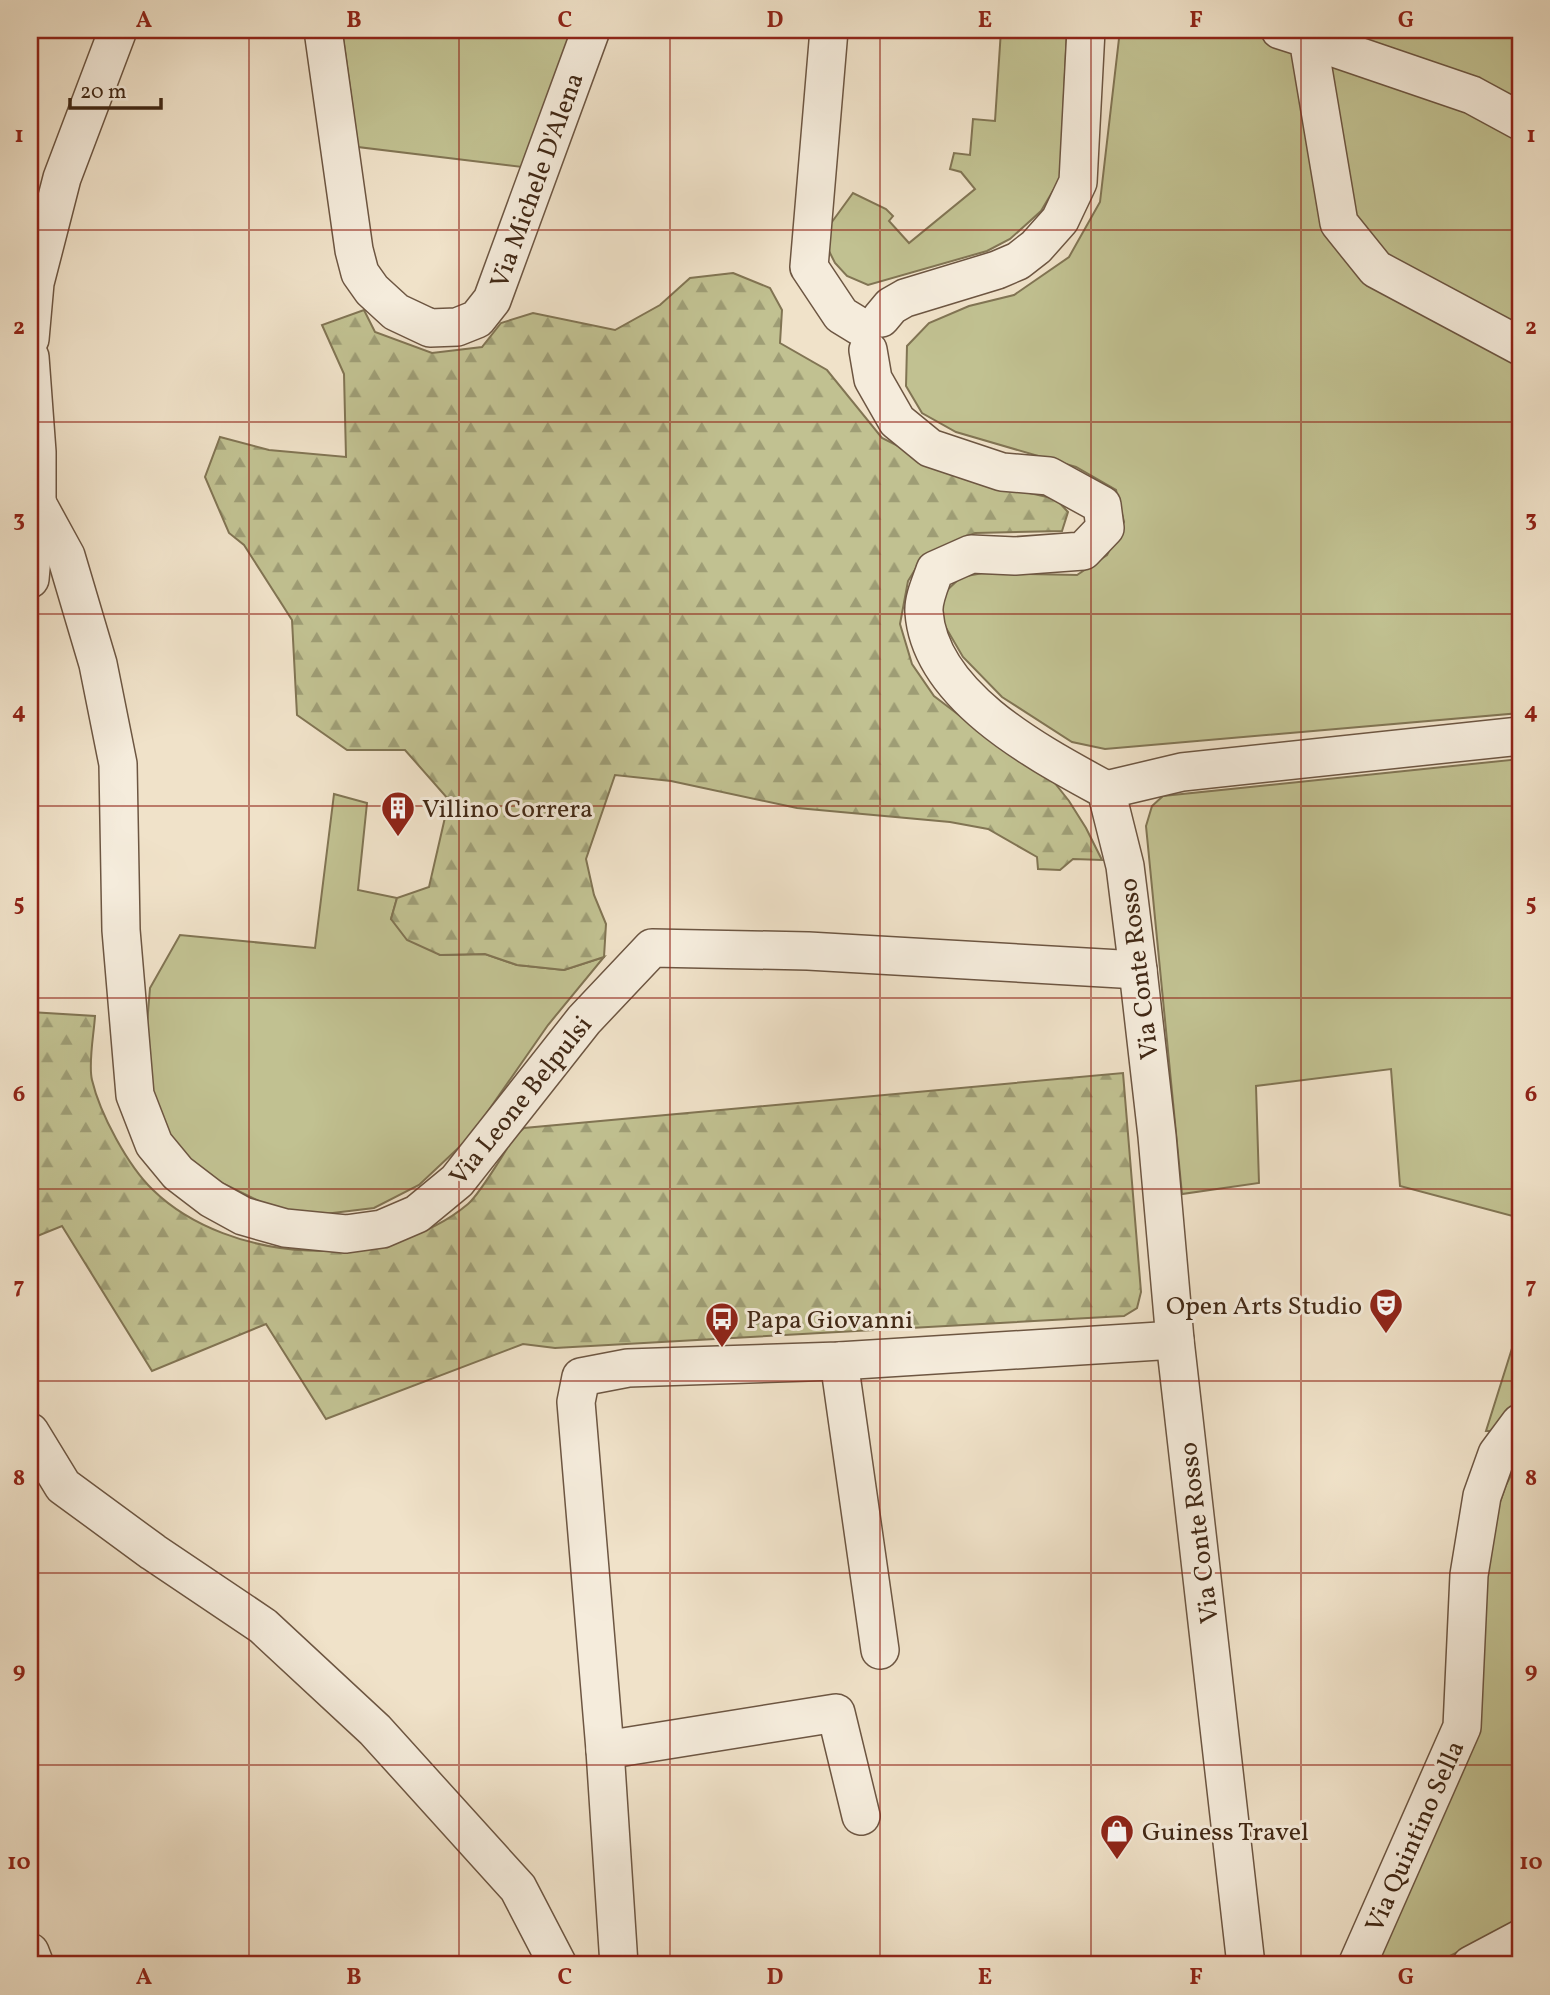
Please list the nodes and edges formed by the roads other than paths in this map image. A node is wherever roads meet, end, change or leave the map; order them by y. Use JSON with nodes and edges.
{"nodes":[{"id":1,"x":118,"y":30,"type":"edge"},
{"id":2,"x":323,"y":30,"type":"edge"},
{"id":3,"x":591,"y":30,"type":"edge"},
{"id":4,"x":830,"y":30,"type":"edge"},
{"id":5,"x":1086,"y":30,"type":"edge"},
{"id":6,"x":1294,"y":35,"type":"edge"},
{"id":7,"x":1520,"y":121,"type":"edge"},
{"id":8,"x":870,"y":331,"type":"junction"},
{"id":9,"x":30,"y":339,"type":"edge"},
{"id":10,"x":1520,"y":346,"type":"edge"},
{"id":11,"x":30,"y":357,"type":"edge"},
{"id":12,"x":37,"y":503,"type":"junction"},
{"id":13,"x":30,"y":579,"type":"edge"},
{"id":14,"x":1520,"y":736,"type":"edge"},
{"id":15,"x":1106,"y":790,"type":"junction"},
{"id":16,"x":1139,"y":970,"type":"junction"},
{"id":17,"x":1175,"y":1340,"type":"junction"},
{"id":18,"x":839,"y":1361,"type":"junction"},
{"id":19,"x":1520,"y":1423,"type":"edge"},
{"id":20,"x":30,"y":1432,"type":"edge"},
{"id":21,"x":880,"y":1650,"type":"dead end"},
{"id":22,"x":605,"y":1750,"type":"junction"},
{"id":23,"x":861,"y":1816,"type":"dead end"},
{"id":24,"x":1520,"y":1939,"type":"edge"},
{"id":25,"x":30,"y":1952,"type":"edge"},
{"id":26,"x":35,"y":1965,"type":"edge"},
{"id":27,"x":558,"y":1965,"type":"edge"},
{"id":28,"x":619,"y":1965,"type":"edge"},
{"id":29,"x":1246,"y":1965,"type":"edge"},
{"id":30,"x":1357,"y":1965,"type":"edge"},
{"id":31,"x":1471,"y":1965,"type":"edge"}],
"edges":[{"from":1,"to":9,"type":"street"},
{"from":2,"to":3,"type":"street","name":"Via Michele D'Alena"},
{"from":4,"to":8,"type":"street"},
{"from":5,"to":8,"type":"street"},
{"from":6,"to":7,"type":"street"},
{"from":6,"to":10,"type":"street"},
{"from":8,"to":15,"type":"street"},
{"from":11,"to":12,"type":"street"},
{"from":12,"to":13,"type":"street"},
{"from":12,"to":16,"type":"street","name":"Via Leone Belpulsi"},
{"from":14,"to":15,"type":"street"},
{"from":15,"to":16,"type":"street","name":"Via Conte Rosso"},
{"from":16,"to":17,"type":"street","name":"Via Conte Rosso"},
{"from":17,"to":18,"type":"street"},
{"from":17,"to":29,"type":"street","name":"Via Conte Rosso"},
{"from":18,"to":21,"type":"street"},
{"from":18,"to":22,"type":"street"},
{"from":19,"to":30,"type":"street","name":"Via Quintino Sella"},
{"from":20,"to":27,"type":"street"},
{"from":22,"to":23,"type":"street"},
{"from":22,"to":28,"type":"street"},
{"from":24,"to":31,"type":"street"},
{"from":25,"to":26,"type":"street"}]}
